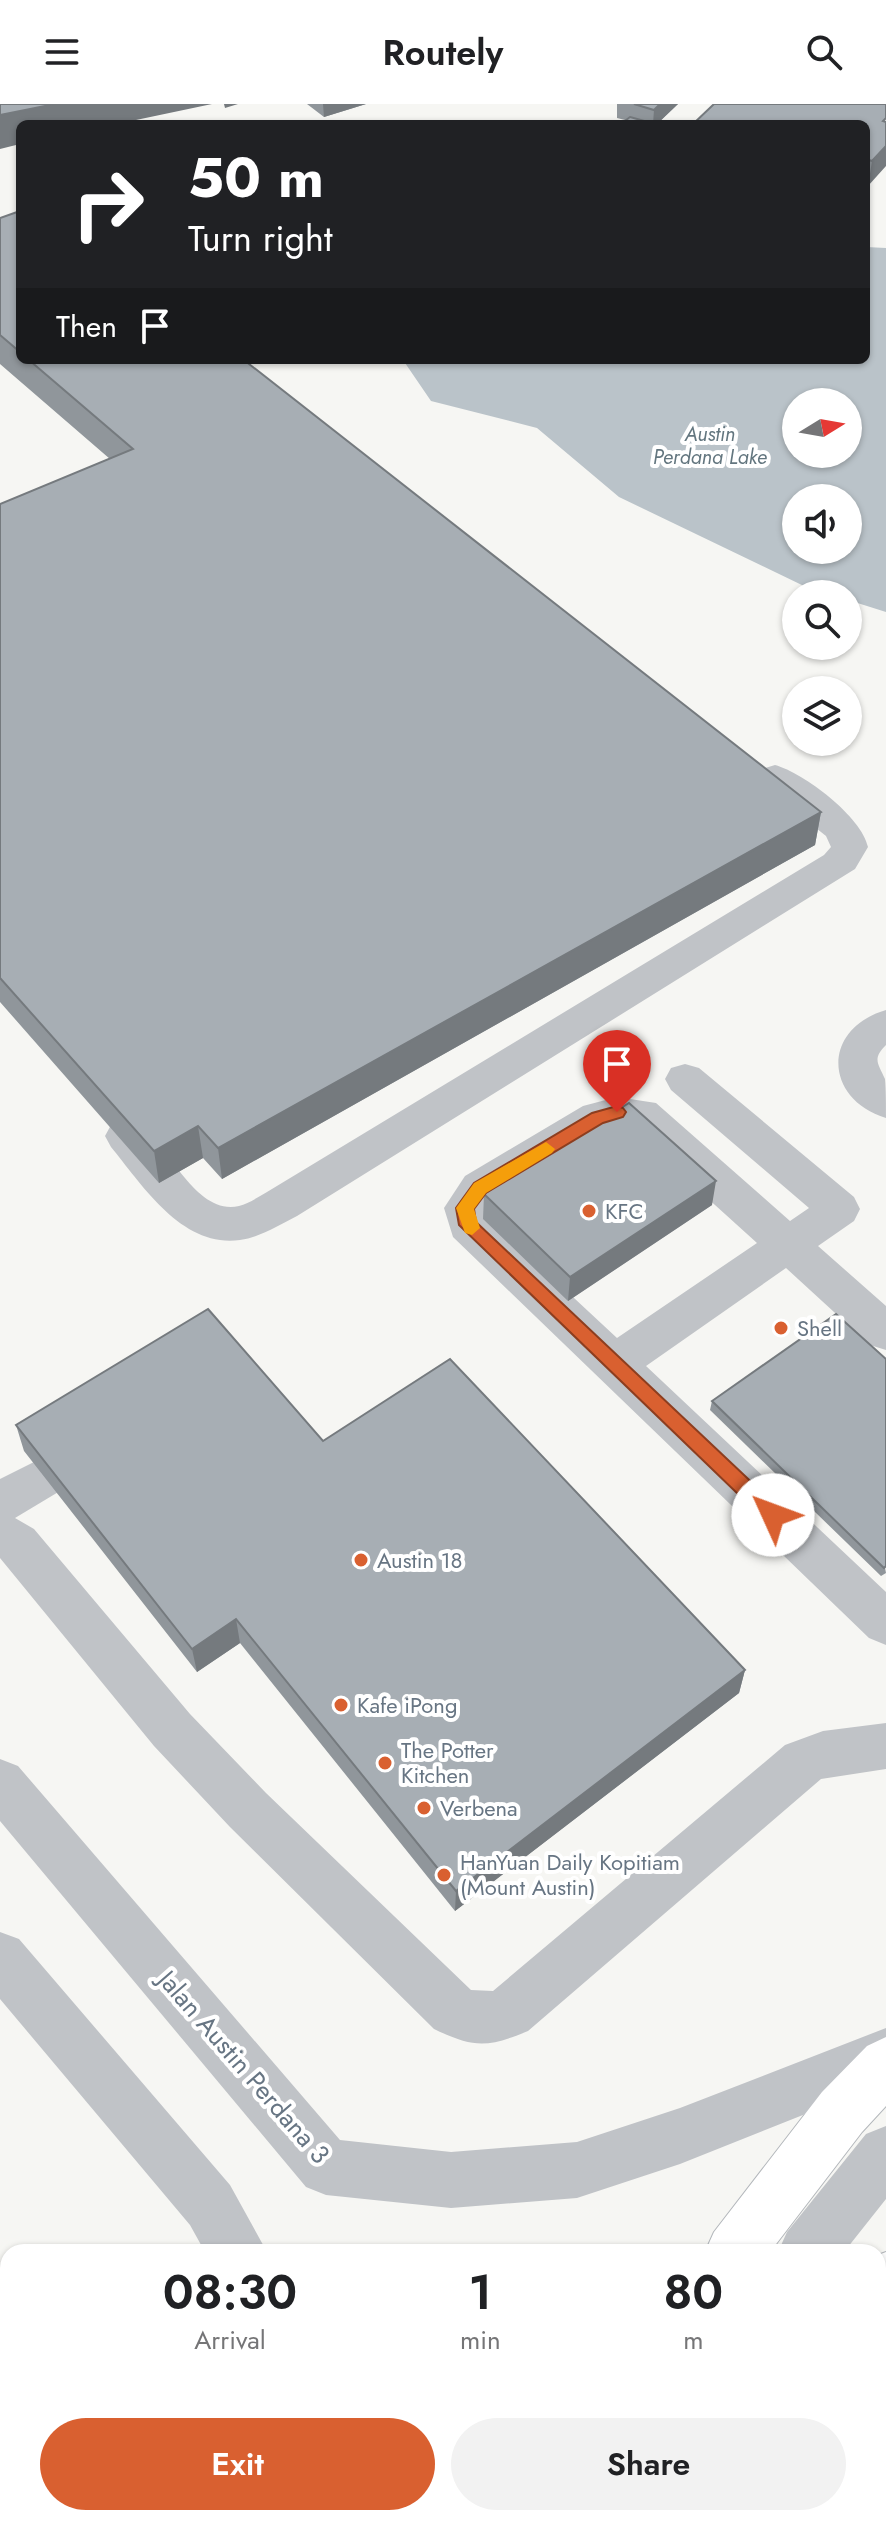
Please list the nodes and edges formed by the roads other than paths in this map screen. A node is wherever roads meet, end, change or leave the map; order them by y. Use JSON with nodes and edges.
{"nodes":[{"id":1,"x":746,"y":755,"type":"edge"},
{"id":2,"x":886,"y":1024,"type":"edge"},
{"id":3,"x":685,"y":1079,"type":"dead end"},
{"id":4,"x":886,"y":1103,"type":"edge"},
{"id":5,"x":105,"y":1113,"type":"edge"},
{"id":6,"x":789,"y":1245,"type":"junction"},
{"id":7,"x":886,"y":1332,"type":"edge"},
{"id":8,"x":614,"y":1364,"type":"junction"},
{"id":9,"x":44,"y":1477,"type":"edge"},
{"id":10,"x":0,"y":1503,"type":"edge"},
{"id":11,"x":0,"y":1533,"type":"edge"},
{"id":12,"x":886,"y":1623,"type":"edge"},
{"id":13,"x":886,"y":1746,"type":"edge"},
{"id":14,"x":0,"y":1783,"type":"edge"},
{"id":15,"x":0,"y":1958,"type":"edge"},
{"id":16,"x":886,"y":2055,"type":"edge"},
{"id":17,"x":886,"y":2065,"type":"edge"},
{"id":18,"x":886,"y":2154,"type":"edge"},
{"id":19,"x":233,"y":2244,"type":"edge"},
{"id":20,"x":740,"y":2244,"type":"edge"},
{"id":21,"x":813,"y":2244,"type":"edge"}],
"edges":[{"from":1,"to":5,"type":"street"},
{"from":2,"to":4,"type":"street"},
{"from":3,"to":6,"type":"street"},
{"from":6,"to":7,"type":"street"},
{"from":6,"to":8,"type":"street"},
{"from":6,"to":8,"type":"street"},
{"from":8,"to":12,"type":"street"},
{"from":9,"to":10,"type":"street"},
{"from":11,"to":13,"type":"street"},
{"from":14,"to":16,"type":"street","name":"Jalan Austin Perdana 3"},
{"from":15,"to":19,"type":"street"},
{"from":17,"to":20,"type":"main road"},
{"from":18,"to":21,"type":"street"}]}
